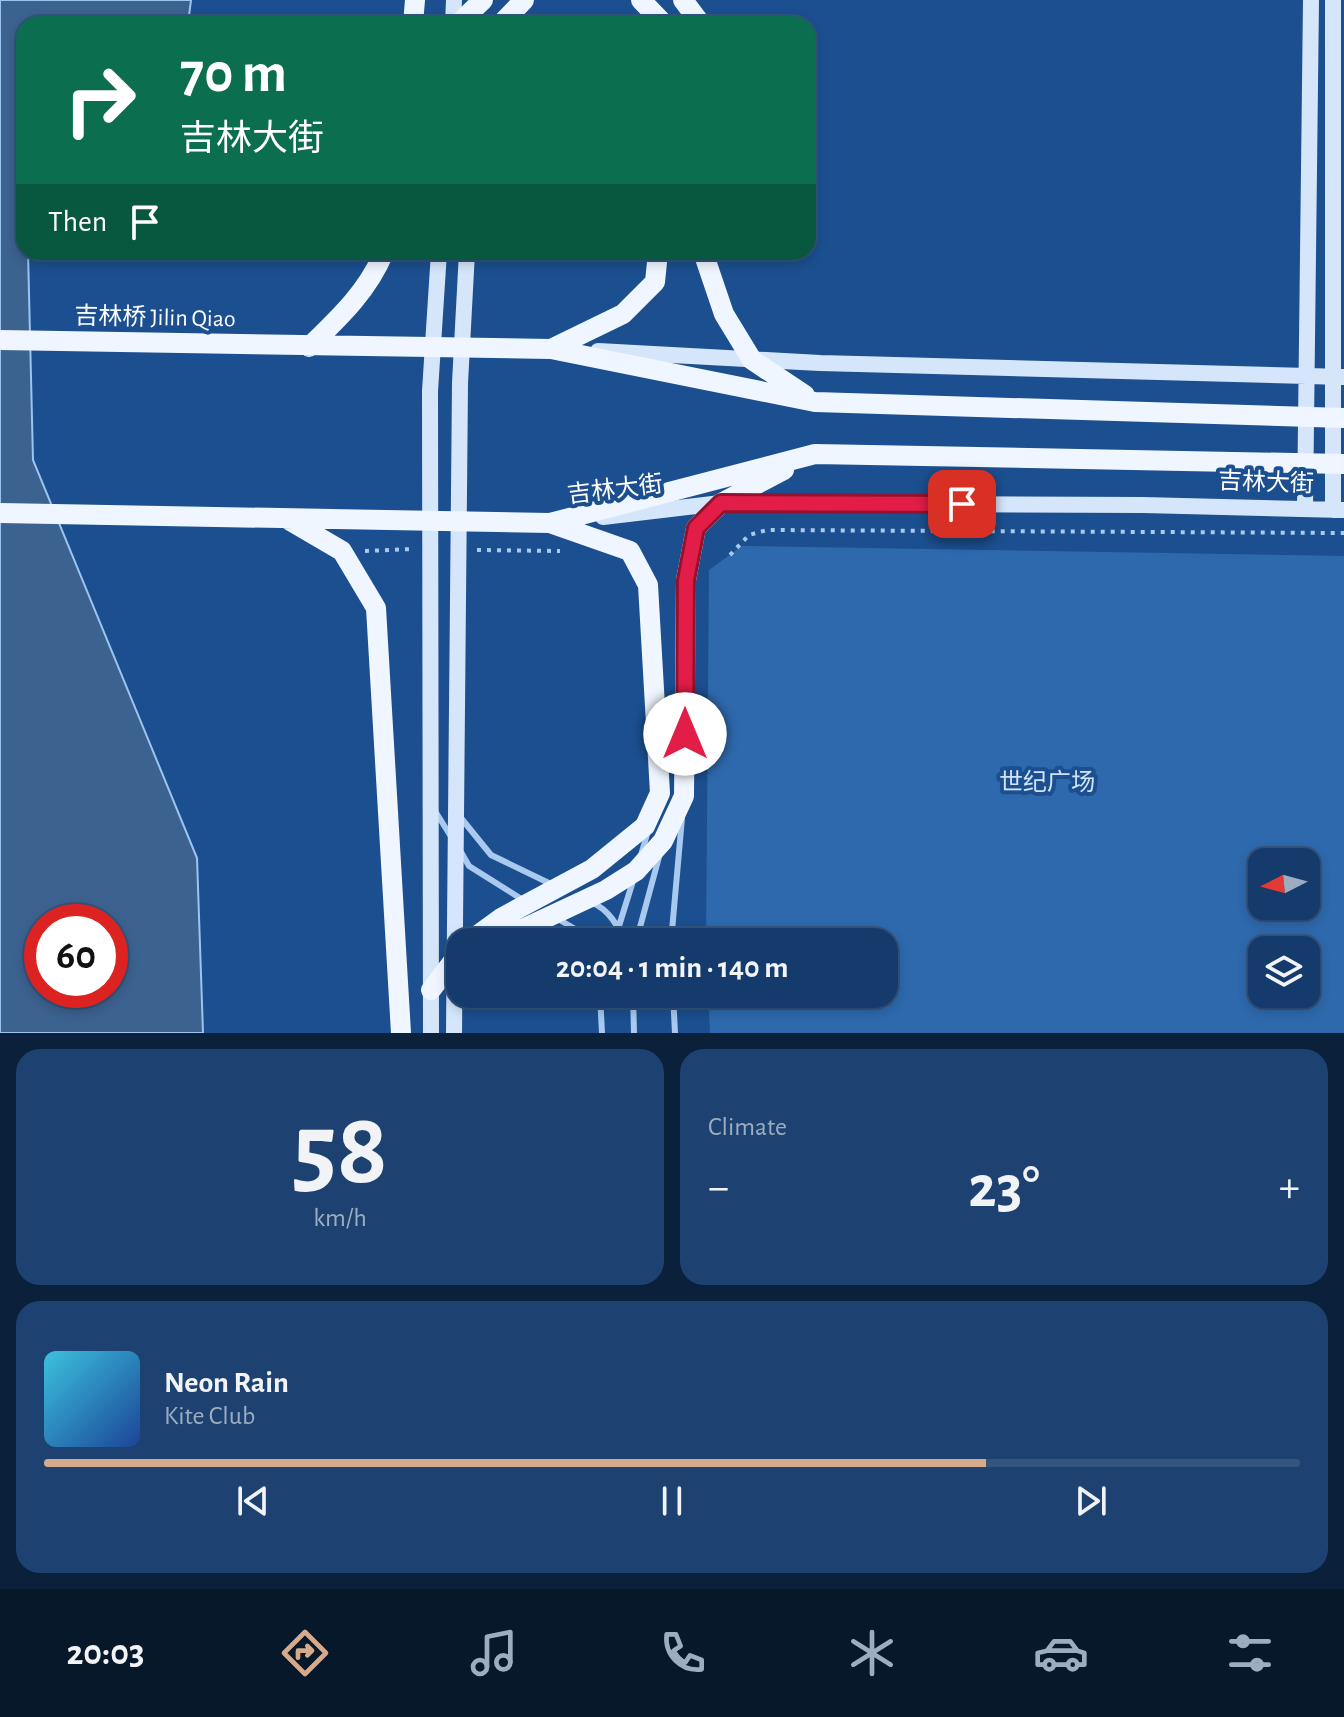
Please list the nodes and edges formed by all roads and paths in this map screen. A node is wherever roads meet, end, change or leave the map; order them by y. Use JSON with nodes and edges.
{"nodes":[{"id":1,"x":524,"y":0,"type":"edge"},
{"id":2,"x":641,"y":0,"type":"edge"},
{"id":3,"x":1311,"y":0,"type":"edge"},
{"id":4,"x":1333,"y":0,"type":"edge"},
{"id":5,"x":481,"y":1,"type":"edge"},
{"id":6,"x":464,"y":16,"type":"edge"},
{"id":7,"x":509,"y":16,"type":"edge"},
{"id":8,"x":656,"y":16,"type":"edge"},
{"id":9,"x":380,"y":260,"type":"edge"},
{"id":10,"x":438,"y":260,"type":"edge"},
{"id":11,"x":467,"y":260,"type":"edge"},
{"id":12,"x":657,"y":260,"type":"edge"},
{"id":13,"x":706,"y":260,"type":"edge"},
{"id":14,"x":0,"y":340,"type":"edge"},
{"id":15,"x":309,"y":347,"type":"junction"},
{"id":16,"x":551,"y":349,"type":"junction"},
{"id":17,"x":752,"y":360,"type":"junction"},
{"id":18,"x":1307,"y":377,"type":"junction"},
{"id":19,"x":1339,"y":377,"type":"edge"},
{"id":20,"x":815,"y":402,"type":"junction"},
{"id":21,"x":1306,"y":418,"type":"junction"},
{"id":22,"x":1339,"y":418,"type":"edge"},
{"id":23,"x":815,"y":454,"type":"junction"},
{"id":24,"x":1305,"y":464,"type":"junction"},
{"id":25,"x":1339,"y":464,"type":"edge"},
{"id":26,"x":721,"y":503,"type":"junction"},
{"id":27,"x":1305,"y":509,"type":"junction"},
{"id":28,"x":1338,"y":510,"type":"edge"},
{"id":29,"x":0,"y":513,"type":"edge"},
{"id":30,"x":285,"y":518,"type":"junction"},
{"id":31,"x":550,"y":523,"type":"junction"},
{"id":32,"x":1344,"y":533,"type":"edge"},
{"id":33,"x":526,"y":550,"type":"dead end"},
{"id":34,"x":562,"y":551,"type":"dead end"},
{"id":35,"x":730,"y":555,"type":"dead end"},
{"id":36,"x":660,"y":793,"type":"junction"},
{"id":37,"x":684,"y":796,"type":"junction"},
{"id":38,"x":431,"y":805,"type":"junction"},
{"id":39,"x":457,"y":813,"type":"junction"},
{"id":40,"x":663,"y":841,"type":"junction"},
{"id":41,"x":456,"y":845,"type":"junction"},
{"id":42,"x":636,"y":871,"type":"junction"},
{"id":43,"x":559,"y":888,"type":"junction"},
{"id":44,"x":586,"y":900,"type":"junction"},
{"id":45,"x":530,"y":904,"type":"junction"},
{"id":46,"x":554,"y":916,"type":"junction"},
{"id":47,"x":618,"y":927,"type":"joint"},
{"id":48,"x":460,"y":928,"type":"edge"},
{"id":49,"x":488,"y":928,"type":"edge"},
{"id":50,"x":527,"y":928,"type":"edge"},
{"id":51,"x":574,"y":928,"type":"edge"},
{"id":52,"x":640,"y":928,"type":"edge"},
{"id":53,"x":672,"y":928,"type":"edge"},
{"id":54,"x":446,"y":970,"type":"edge"},
{"id":55,"x":431,"y":990,"type":"junction"},
{"id":56,"x":456,"y":1008,"type":"edge"},
{"id":57,"x":601,"y":1008,"type":"edge"},
{"id":58,"x":633,"y":1008,"type":"edge"},
{"id":59,"x":674,"y":1008,"type":"edge"},
{"id":60,"x":401,"y":1033,"type":"edge"},
{"id":61,"x":431,"y":1033,"type":"edge"},
{"id":62,"x":454,"y":1033,"type":"edge"},
{"id":63,"x":602,"y":1033,"type":"edge"},
{"id":64,"x":634,"y":1033,"type":"edge"},
{"id":65,"x":675,"y":1033,"type":"edge"}],
"edges":[{"from":1,"to":7,"type":"main road"},
{"from":2,"to":8,"type":"main road"},
{"from":3,"to":18,"type":"main road"},
{"from":4,"to":19,"type":"main road"},
{"from":5,"to":6,"type":"main road"},
{"from":9,"to":15,"type":"main road"},
{"from":10,"to":38,"type":"main road"},
{"from":11,"to":39,"type":"main road"},
{"from":12,"to":16,"type":"main road"},
{"from":13,"to":17,"type":"main road"},
{"from":14,"to":15,"type":"main road","name":"吉林桥 Jilin Qiao"},
{"from":15,"to":16,"type":"main road","name":"吉林桥 Jilin Qiao"},
{"from":16,"to":17,"type":"main road"},
{"from":16,"to":20,"type":"main road"},
{"from":17,"to":18,"type":"main road"},
{"from":17,"to":20,"type":"main road"},
{"from":18,"to":19,"type":"main road"},
{"from":18,"to":21,"type":"main road"},
{"from":19,"to":22,"type":"main road"},
{"from":20,"to":21,"type":"main road"},
{"from":21,"to":22,"type":"main road"},
{"from":21,"to":24,"type":"main road"},
{"from":22,"to":25,"type":"main road"},
{"from":23,"to":24,"type":"main road","name":"吉林大街"},
{"from":23,"to":26,"type":"main road"},
{"from":23,"to":31,"type":"main road","name":"吉林大街"},
{"from":24,"to":25,"type":"main road","name":"吉林大街"},
{"from":24,"to":27,"type":"main road"},
{"from":25,"to":28,"type":"main road"},
{"from":26,"to":27,"type":"main road","name":"吉林大街"},
{"from":26,"to":31,"type":"main road","name":"吉林大街"},
{"from":26,"to":37,"type":"main road"},
{"from":27,"to":28,"type":"main road","name":"吉林大街"},
{"from":29,"to":30,"type":"main road"},
{"from":30,"to":31,"type":"main road"},
{"from":30,"to":60,"type":"main road"},
{"from":31,"to":36,"type":"main road"},
{"from":32,"to":35,"type":"path"},
{"from":33,"to":34,"type":"path"},
{"from":36,"to":42,"type":"lane"},
{"from":36,"to":43,"type":"main road"},
{"from":37,"to":40,"type":"main road"},
{"from":37,"to":53,"type":"lane"},
{"from":38,"to":41,"type":"lane"},
{"from":38,"to":55,"type":"main road"},
{"from":39,"to":41,"type":"main road"},
{"from":39,"to":43,"type":"lane"},
{"from":40,"to":42,"type":"main road"},
{"from":40,"to":52,"type":"lane"},
{"from":41,"to":45,"type":"lane"},
{"from":41,"to":48,"type":"main road"},
{"from":42,"to":44,"type":"main road"},
{"from":42,"to":47,"type":"lane"},
{"from":43,"to":44,"type":"lane"},
{"from":43,"to":45,"type":"main road"},
{"from":44,"to":46,"type":"main road"},
{"from":44,"to":47,"type":"lane"},
{"from":45,"to":46,"type":"lane"},
{"from":45,"to":49,"type":"main road"},
{"from":46,"to":50,"type":"main road"},
{"from":46,"to":51,"type":"lane"},
{"from":54,"to":55,"type":"main road"},
{"from":55,"to":61,"type":"main road"},
{"from":56,"to":62,"type":"main road"},
{"from":57,"to":63,"type":"lane"},
{"from":58,"to":64,"type":"lane"},
{"from":59,"to":65,"type":"lane"}]}
